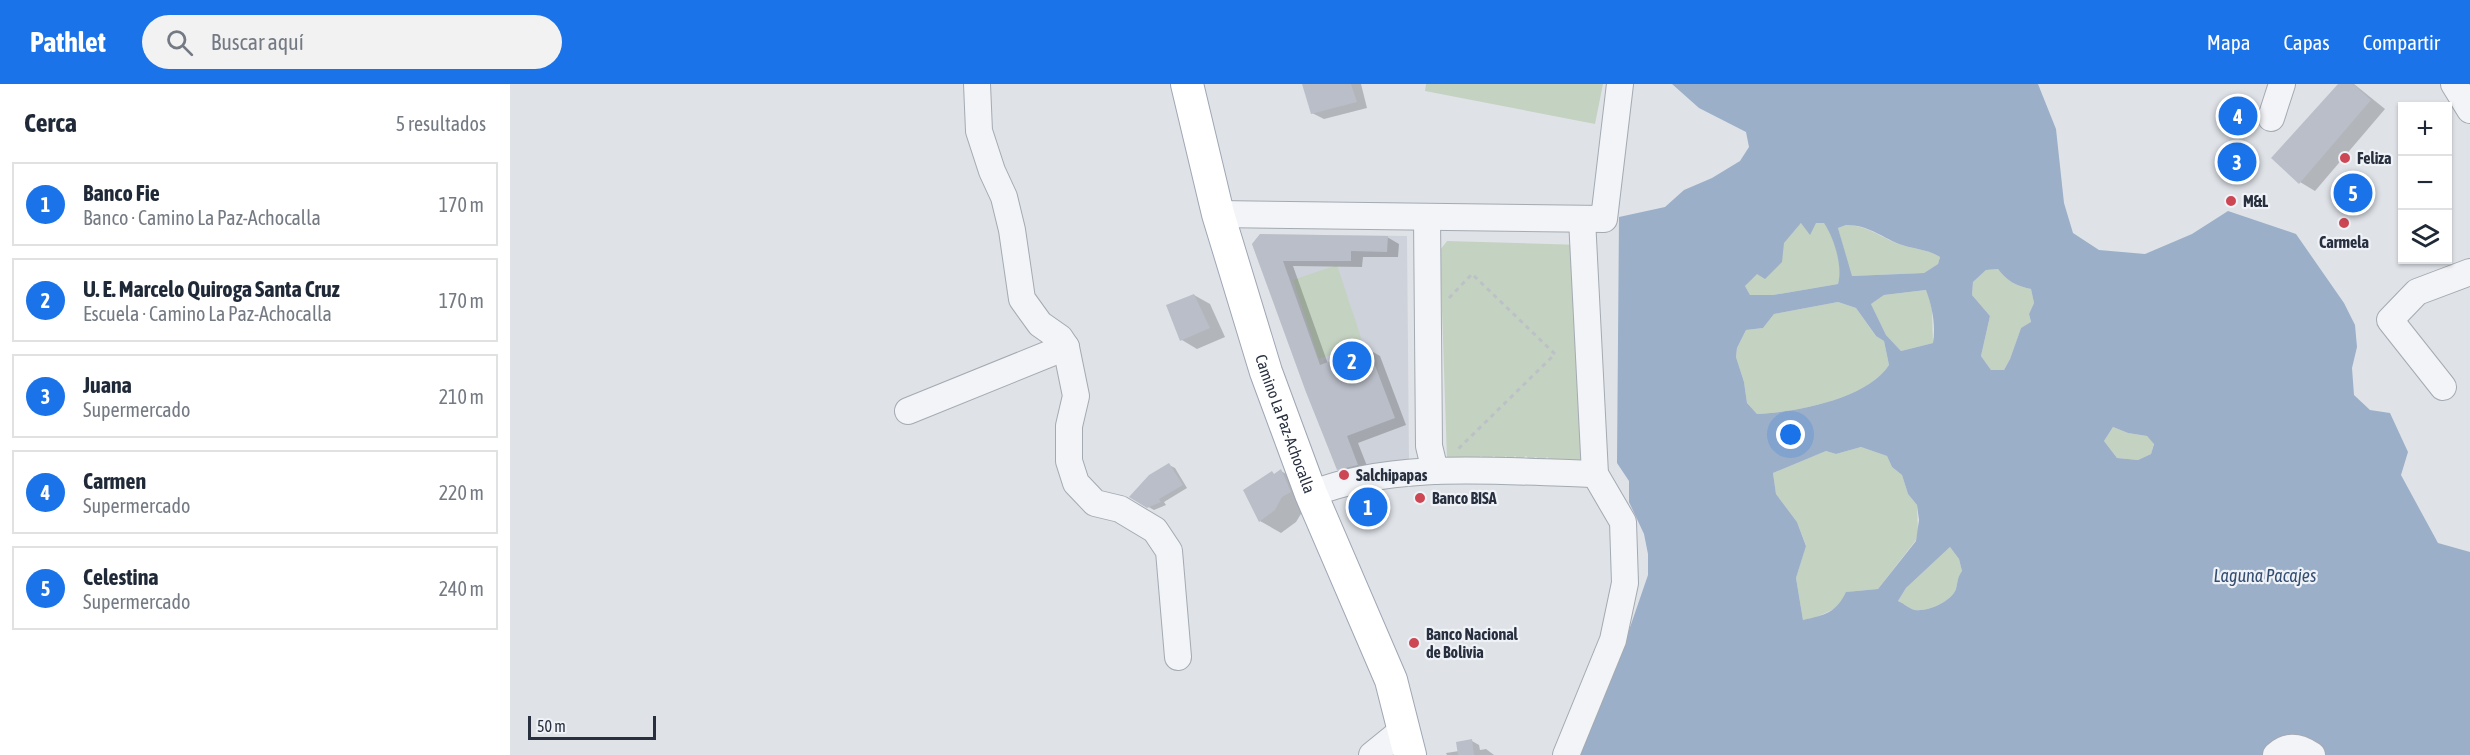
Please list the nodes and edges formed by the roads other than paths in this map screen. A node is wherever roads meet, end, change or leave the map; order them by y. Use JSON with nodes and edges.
{"nodes":[{"id":1,"x":977,"y":84,"type":"edge"},
{"id":2,"x":1187,"y":84,"type":"edge"},
{"id":3,"x":1620,"y":84,"type":"edge"},
{"id":4,"x":2282,"y":84,"type":"edge"},
{"id":5,"x":2454,"y":84,"type":"edge"},
{"id":6,"x":2470,"y":110,"type":"edge"},
{"id":7,"x":2271,"y":118,"type":"dead end"},
{"id":8,"x":1218,"y":214,"type":"junction"},
{"id":9,"x":1428,"y":217,"type":"junction"},
{"id":10,"x":1582,"y":219,"type":"junction"},
{"id":11,"x":2470,"y":272,"type":"edge"},
{"id":12,"x":1066,"y":347,"type":"junction"},
{"id":13,"x":2443,"y":387,"type":"dead end"},
{"id":14,"x":908,"y":411,"type":"dead end"},
{"id":15,"x":1435,"y":471,"type":"junction"},
{"id":16,"x":1595,"y":474,"type":"junction"},
{"id":17,"x":1311,"y":494,"type":"junction"},
{"id":18,"x":1178,"y":657,"type":"dead end"},
{"id":19,"x":1407,"y":742,"type":"edge"},
{"id":20,"x":1372,"y":755,"type":"edge"},
{"id":21,"x":1566,"y":755,"type":"edge"},
{"id":22,"x":2276,"y":755,"type":"edge"},
{"id":23,"x":2312,"y":755,"type":"edge"}],
"edges":[{"from":1,"to":12,"type":"street"},
{"from":2,"to":8,"type":"main road","name":"Camino La Paz-Achocalla"},
{"from":3,"to":10,"type":"street"},
{"from":4,"to":7,"type":"street"},
{"from":5,"to":6,"type":"street"},
{"from":8,"to":9,"type":"street"},
{"from":8,"to":17,"type":"main road","name":"Camino La Paz-Achocalla"},
{"from":9,"to":10,"type":"street"},
{"from":9,"to":15,"type":"street"},
{"from":10,"to":16,"type":"street"},
{"from":11,"to":13,"type":"street"},
{"from":12,"to":14,"type":"street"},
{"from":12,"to":18,"type":"street"},
{"from":15,"to":16,"type":"street"},
{"from":15,"to":17,"type":"street"},
{"from":16,"to":21,"type":"street"},
{"from":17,"to":19,"type":"main road","name":"Camino La Paz-Achocalla"},
{"from":19,"to":20,"type":"street"},
{"from":22,"to":23,"type":"street"}]}
